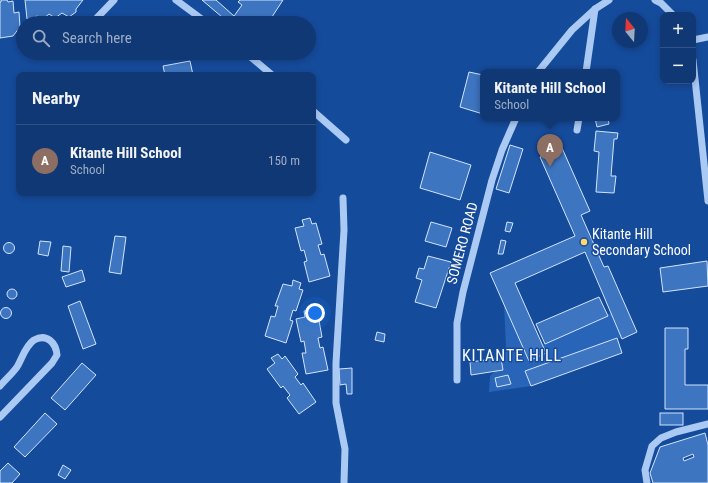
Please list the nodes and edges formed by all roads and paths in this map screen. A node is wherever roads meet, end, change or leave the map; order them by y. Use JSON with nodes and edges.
{"nodes":[{"id":1,"x":114,"y":0,"type":"edge"},
{"id":2,"x":176,"y":0,"type":"edge"},
{"id":3,"x":608,"y":0,"type":"edge"},
{"id":4,"x":655,"y":0,"type":"edge"},
{"id":5,"x":595,"y":9,"type":"junction"},
{"id":6,"x":670,"y":12,"type":"edge"},
{"id":7,"x":99,"y":16,"type":"edge"},
{"id":8,"x":198,"y":16,"type":"edge"},
{"id":9,"x":708,"y":37,"type":"edge"},
{"id":10,"x":696,"y":39,"type":"edge"},
{"id":11,"x":254,"y":60,"type":"edge"},
{"id":12,"x":540,"y":69,"type":"edge"},
{"id":13,"x":586,"y":69,"type":"edge"},
{"id":14,"x":268,"y":72,"type":"edge"},
{"id":15,"x":696,"y":84,"type":"edge"},
{"id":16,"x":316,"y":114,"type":"edge"},
{"id":17,"x":515,"y":121,"type":"edge"},
{"id":18,"x":578,"y":121,"type":"edge"},
{"id":19,"x":577,"y":130,"type":"dead end"},
{"id":20,"x":346,"y":140,"type":"dead end"},
{"id":21,"x":343,"y":198,"type":"dead end"},
{"id":22,"x":708,"y":201,"type":"edge"},
{"id":23,"x":457,"y":380,"type":"dead end"},
{"id":24,"x":0,"y":386,"type":"edge"},
{"id":25,"x":0,"y":417,"type":"edge"},
{"id":26,"x":708,"y":424,"type":"edge"},
{"id":27,"x":344,"y":483,"type":"edge"},
{"id":28,"x":647,"y":483,"type":"edge"}],
"edges":[{"from":1,"to":7,"type":"street"},
{"from":2,"to":8,"type":"street"},
{"from":3,"to":5,"type":"street"},
{"from":4,"to":6,"type":"street"},
{"from":5,"to":12,"type":"street"},
{"from":5,"to":13,"type":"street"},
{"from":9,"to":10,"type":"street"},
{"from":11,"to":14,"type":"street"},
{"from":15,"to":22,"type":"street"},
{"from":16,"to":20,"type":"street"},
{"from":17,"to":23,"type":"street","name":"SOMERO ROAD"},
{"from":18,"to":19,"type":"street"},
{"from":21,"to":27,"type":"street"},
{"from":24,"to":25,"type":"street"},
{"from":26,"to":28,"type":"street"}]}
